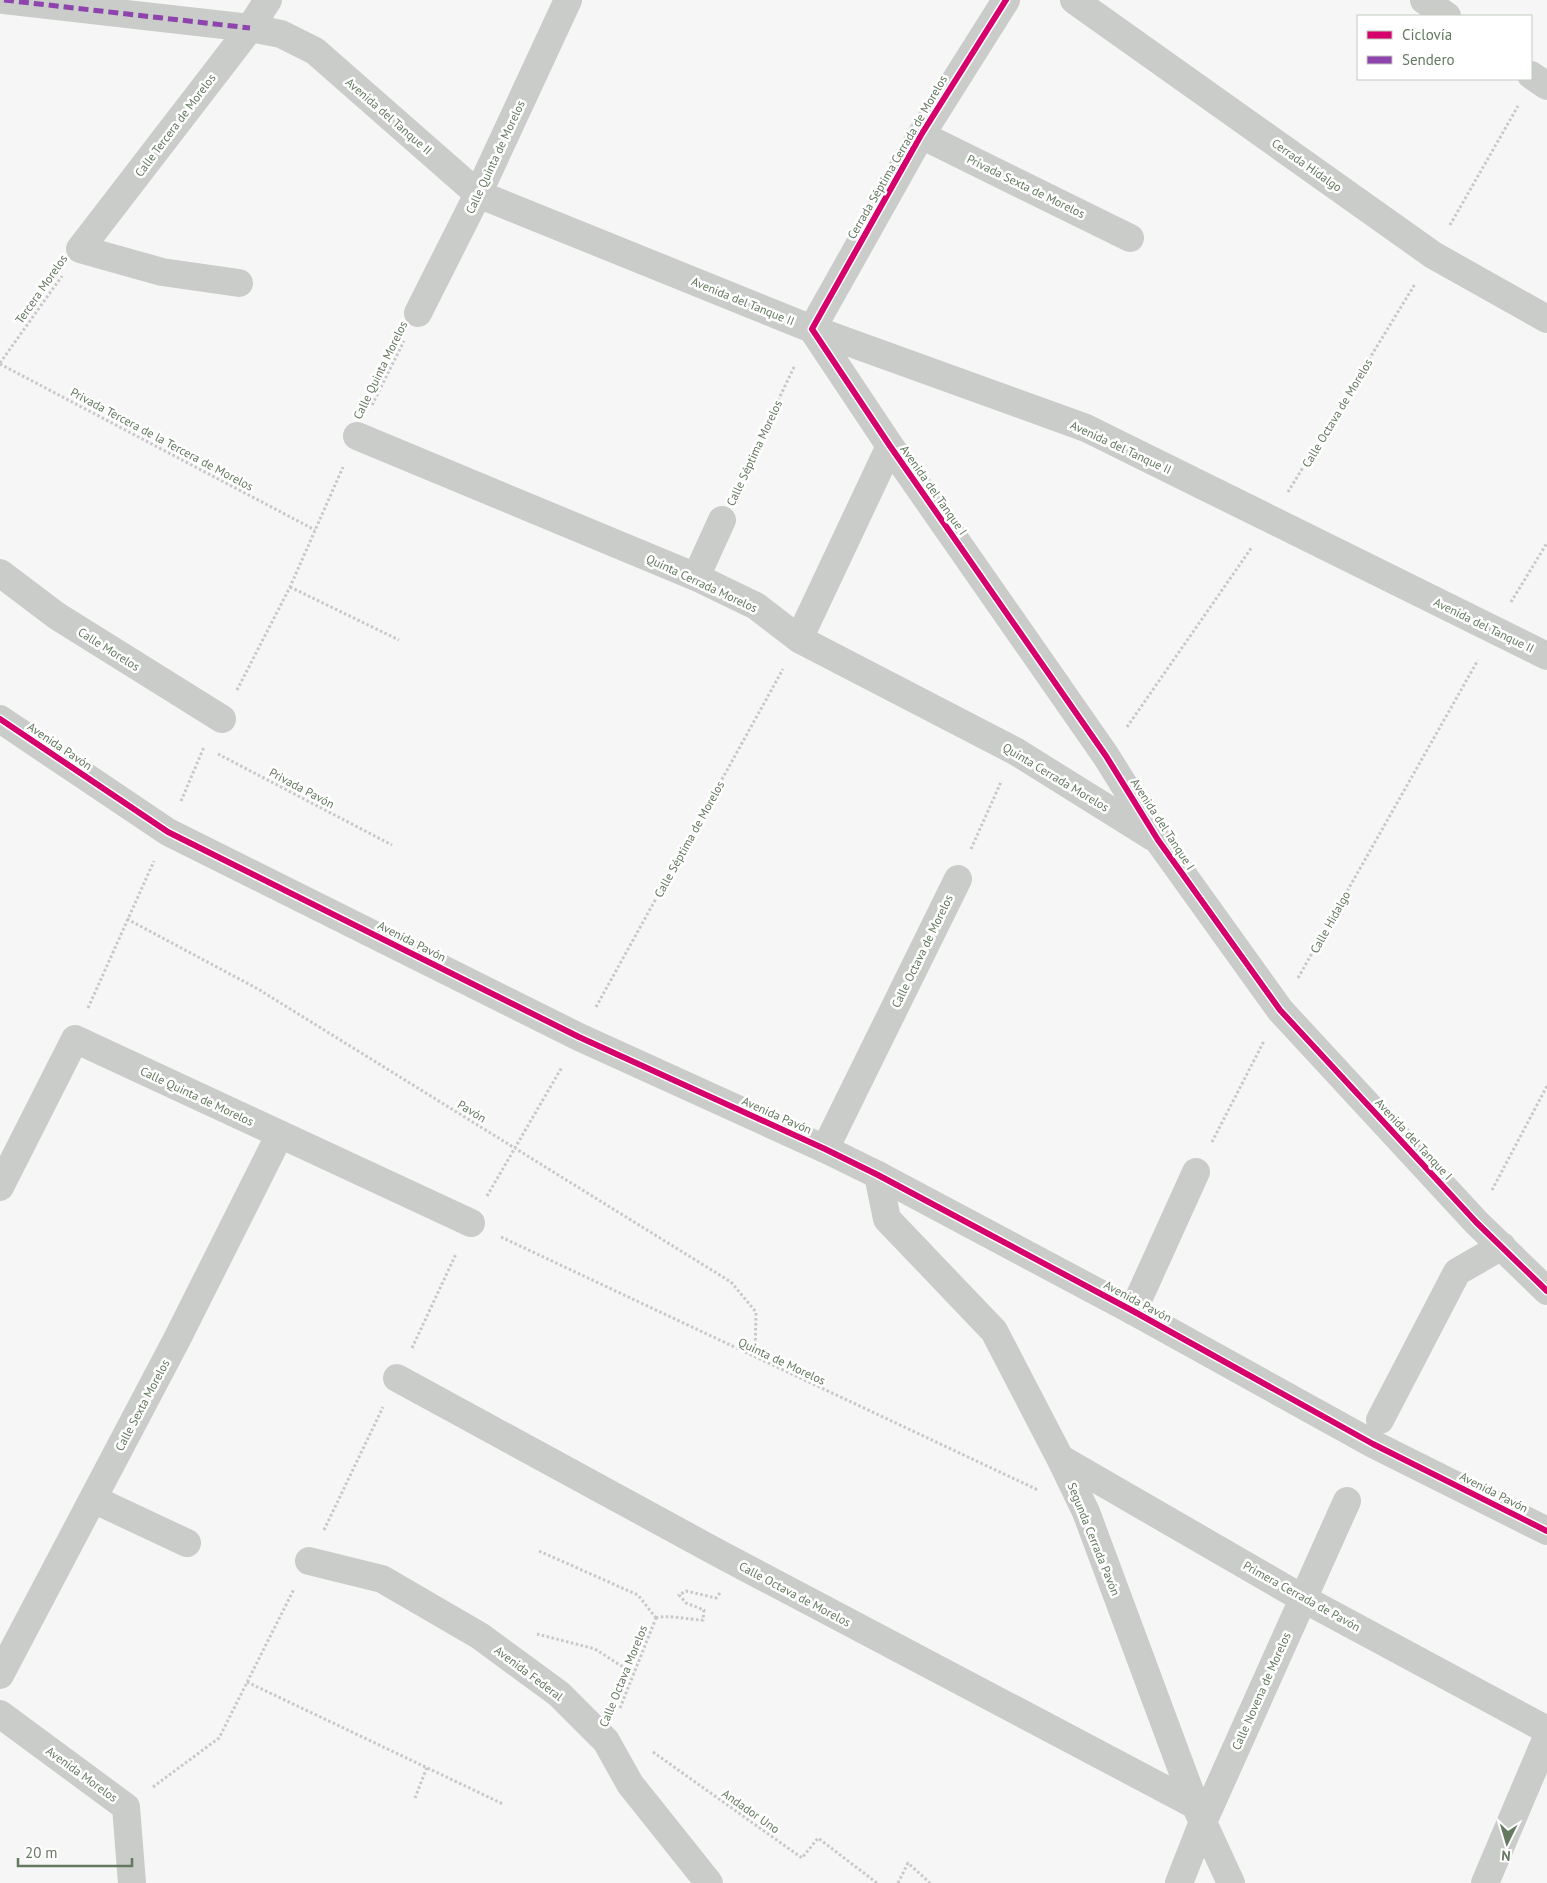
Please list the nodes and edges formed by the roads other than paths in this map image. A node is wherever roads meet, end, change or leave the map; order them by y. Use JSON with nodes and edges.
{"nodes":[{"id":1,"x":4,"y":0,"type":"edge"},
{"id":2,"x":268,"y":0,"type":"edge"},
{"id":3,"x":568,"y":0,"type":"edge"},
{"id":4,"x":1006,"y":0,"type":"edge"},
{"id":5,"x":1074,"y":0,"type":"edge"},
{"id":6,"x":1424,"y":0,"type":"edge"},
{"id":7,"x":1446,"y":15,"type":"edge"},
{"id":8,"x":250,"y":28,"type":"junction"},
{"id":9,"x":921,"y":135,"type":"junction"},
{"id":10,"x":478,"y":194,"type":"junction"},
{"id":11,"x":1130,"y":238,"type":"dead end"},
{"id":12,"x":239,"y":283,"type":"dead end"},
{"id":13,"x":418,"y":312,"type":"road end"},
{"id":14,"x":1547,"y":319,"type":"edge"},
{"id":15,"x":812,"y":329,"type":"junction"},
{"id":16,"x":357,"y":436,"type":"road end"},
{"id":17,"x":890,"y":446,"type":"junction"},
{"id":18,"x":722,"y":520,"type":"road end"},
{"id":19,"x":0,"y":573,"type":"edge"},
{"id":20,"x":696,"y":577,"type":"junction"},
{"id":21,"x":800,"y":639,"type":"junction"},
{"id":22,"x":1547,"y":656,"type":"edge"},
{"id":23,"x":0,"y":719,"type":"edge"},
{"id":24,"x":222,"y":719,"type":"dead end"},
{"id":25,"x":1158,"y":840,"type":"junction"},
{"id":26,"x":958,"y":879,"type":"road end"},
{"id":27,"x":280,"y":1134,"type":"junction"},
{"id":28,"x":825,"y":1148,"type":"junction"},
{"id":29,"x":1196,"y":1172,"type":"road end"},
{"id":30,"x":878,"y":1175,"type":"junction"},
{"id":31,"x":0,"y":1187,"type":"edge"},
{"id":32,"x":471,"y":1223,"type":"road end"},
{"id":33,"x":1502,"y":1246,"type":"junction"},
{"id":34,"x":1547,"y":1290,"type":"edge"},
{"id":35,"x":1133,"y":1311,"type":"junction"},
{"id":36,"x":397,"y":1378,"type":"dead end"},
{"id":37,"x":1380,"y":1420,"type":"dead end"},
{"id":38,"x":1060,"y":1458,"type":"junction"},
{"id":39,"x":93,"y":1499,"type":"junction"},
{"id":40,"x":1347,"y":1501,"type":"dead end"},
{"id":41,"x":1547,"y":1531,"type":"edge"},
{"id":42,"x":187,"y":1543,"type":"dead end"},
{"id":43,"x":309,"y":1561,"type":"dead end"},
{"id":44,"x":1302,"y":1598,"type":"junction"},
{"id":45,"x":0,"y":1675,"type":"edge"},
{"id":46,"x":0,"y":1714,"type":"edge"},
{"id":47,"x":1547,"y":1730,"type":"edge"},
{"id":48,"x":1547,"y":1737,"type":"edge"},
{"id":49,"x":1199,"y":1814,"type":"junction"},
{"id":50,"x":1492,"y":1881,"type":"edge"},
{"id":51,"x":132,"y":1883,"type":"edge"},
{"id":52,"x":709,"y":1883,"type":"edge"},
{"id":53,"x":1179,"y":1883,"type":"edge"},
{"id":54,"x":1232,"y":1883,"type":"edge"}],
"edges":[{"from":1,"to":8,"type":"street","name":"Avenida del Tanque II"},
{"from":2,"to":8,"type":"street","name":"Calle Tercera de Morelos"},
{"from":3,"to":10,"type":"street","name":"Calle Quinta de Morelos"},
{"from":4,"to":9,"type":"street","name":"Cerrada Séptima Cerrada de Morelos"},
{"from":5,"to":14,"type":"street","name":"Cerrada Hidalgo"},
{"from":6,"to":7,"type":"street"},
{"from":8,"to":10,"type":"street","name":"Avenida del Tanque II"},
{"from":8,"to":12,"type":"street","name":"Calle Tercera de Morelos"},
{"from":9,"to":11,"type":"street","name":"Privada Sexta de Morelos"},
{"from":9,"to":15,"type":"street","name":"Cerrada Séptima Cerrada de Morelos"},
{"from":10,"to":13,"type":"street","name":"Calle Quinta de Morelos"},
{"from":10,"to":15,"type":"street","name":"Avenida del Tanque II"},
{"from":15,"to":17,"type":"street","name":"Avenida del Tanque I"},
{"from":15,"to":22,"type":"street","name":"Avenida del Tanque II"},
{"from":16,"to":20,"type":"street","name":"Quinta Cerrada Morelos"},
{"from":17,"to":21,"type":"street"},
{"from":17,"to":25,"type":"street","name":"Avenida del Tanque I"},
{"from":18,"to":20,"type":"street","name":"Calle Séptima Morelos"},
{"from":19,"to":24,"type":"street","name":"Calle Morelos"},
{"from":20,"to":21,"type":"street","name":"Quinta Cerrada Morelos"},
{"from":21,"to":25,"type":"street","name":"Quinta Cerrada Morelos"},
{"from":23,"to":28,"type":"street","name":"Avenida Pavón"},
{"from":25,"to":33,"type":"street","name":"Avenida del Tanque I"},
{"from":26,"to":28,"type":"street","name":"Calle Octava de Morelos"},
{"from":27,"to":31,"type":"street","name":"Calle Quinta de Morelos"},
{"from":27,"to":32,"type":"street","name":"Calle Quinta de Morelos"},
{"from":27,"to":39,"type":"street","name":"Calle Sexta Morelos"},
{"from":28,"to":30,"type":"street","name":"Avenida Pavón"},
{"from":29,"to":35,"type":"street"},
{"from":30,"to":35,"type":"street","name":"Avenida Pavón"},
{"from":30,"to":38,"type":"street","name":"Segunda Cerrada Pavón"},
{"from":33,"to":34,"type":"street","name":"Avenida del Tanque I"},
{"from":33,"to":37,"type":"street"},
{"from":35,"to":41,"type":"street","name":"Avenida Pavón"},
{"from":36,"to":49,"type":"street","name":"Calle Octava de Morelos"},
{"from":38,"to":44,"type":"street","name":"Primera Cerrada de Pavón"},
{"from":38,"to":49,"type":"street","name":"Segunda Cerrada Pavón"},
{"from":39,"to":42,"type":"street"},
{"from":39,"to":45,"type":"street","name":"Calle Sexta Morelos"},
{"from":40,"to":44,"type":"street","name":"Calle Novena de Morelos"},
{"from":43,"to":52,"type":"street","name":"Avenida Federal"},
{"from":44,"to":47,"type":"street","name":"Primera Cerrada de Pavón"},
{"from":44,"to":49,"type":"street","name":"Calle Novena de Morelos"},
{"from":46,"to":51,"type":"street","name":"Avenida Morelos"},
{"from":48,"to":50,"type":"street"},
{"from":49,"to":53,"type":"street","name":"Calle Novena de Morelos"},
{"from":49,"to":54,"type":"street","name":"Segunda Cerrada Pavón"}]}
